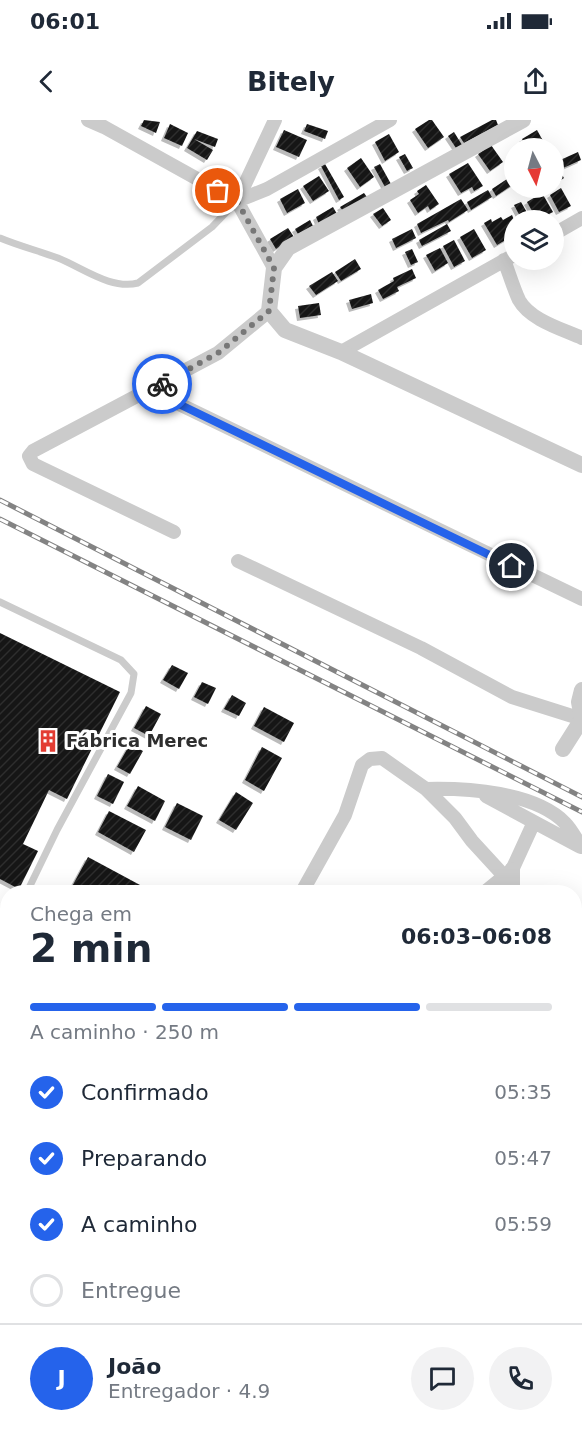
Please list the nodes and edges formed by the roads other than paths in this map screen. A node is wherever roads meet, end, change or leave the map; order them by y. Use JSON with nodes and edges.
{"nodes":[{"id":1,"x":88,"y":120,"type":"edge"},
{"id":2,"x":275,"y":120,"type":"edge"},
{"id":3,"x":390,"y":120,"type":"edge"},
{"id":4,"x":523,"y":120,"type":"edge"},
{"id":5,"x":237,"y":201,"type":"junction"},
{"id":6,"x":582,"y":218,"type":"edge"},
{"id":7,"x":564,"y":228,"type":"edge"},
{"id":8,"x":0,"y":238,"type":"edge"},
{"id":9,"x":504,"y":260,"type":"edge"},
{"id":10,"x":274,"y":268,"type":"junction"},
{"id":11,"x":512,"y":270,"type":"edge"},
{"id":12,"x":269,"y":311,"type":"junction"},
{"id":13,"x":582,"y":338,"type":"edge"},
{"id":14,"x":341,"y":352,"type":"junction"},
{"id":15,"x":150,"y":390,"type":"junction"},
{"id":16,"x":582,"y":465,"type":"edge"},
{"id":17,"x":174,"y":532,"type":"dead end"},
{"id":18,"x":238,"y":561,"type":"dead end"},
{"id":19,"x":582,"y":599,"type":"edge"},
{"id":20,"x":0,"y":602,"type":"edge"},
{"id":21,"x":582,"y":690,"type":"edge"},
{"id":22,"x":582,"y":719,"type":"edge"},
{"id":23,"x":563,"y":749,"type":"dead end"},
{"id":24,"x":426,"y":789,"type":"junction"},
{"id":25,"x":474,"y":790,"type":"junction"},
{"id":26,"x":534,"y":822,"type":"junction"},
{"id":27,"x":581,"y":847,"type":"edge"},
{"id":28,"x":509,"y":874,"type":"junction"},
{"id":29,"x":30,"y":885,"type":"edge"},
{"id":30,"x":306,"y":885,"type":"edge"},
{"id":31,"x":494,"y":885,"type":"edge"},
{"id":32,"x":511,"y":885,"type":"edge"}],
"edges":[{"from":1,"to":5,"type":"street"},
{"from":2,"to":5,"type":"street"},
{"from":3,"to":5,"type":"street"},
{"from":4,"to":10,"type":"street"},
{"from":5,"to":8,"type":"lane"},
{"from":5,"to":10,"type":"street"},
{"from":6,"to":7,"type":"street"},
{"from":9,"to":14,"type":"street"},
{"from":10,"to":12,"type":"street"},
{"from":11,"to":13,"type":"street"},
{"from":12,"to":14,"type":"street"},
{"from":12,"to":15,"type":"street"},
{"from":14,"to":16,"type":"street"},
{"from":15,"to":17,"type":"street"},
{"from":15,"to":19,"type":"street"},
{"from":18,"to":22,"type":"street"},
{"from":20,"to":29,"type":"lane"},
{"from":21,"to":22,"type":"street"},
{"from":22,"to":23,"type":"street"},
{"from":24,"to":25,"type":"street"},
{"from":24,"to":28,"type":"street"},
{"from":24,"to":30,"type":"street"},
{"from":25,"to":26,"type":"street"},
{"from":25,"to":27,"type":"street"},
{"from":26,"to":27,"type":"street"},
{"from":26,"to":28,"type":"street"},
{"from":28,"to":31,"type":"street"},
{"from":28,"to":32,"type":"street"}]}
